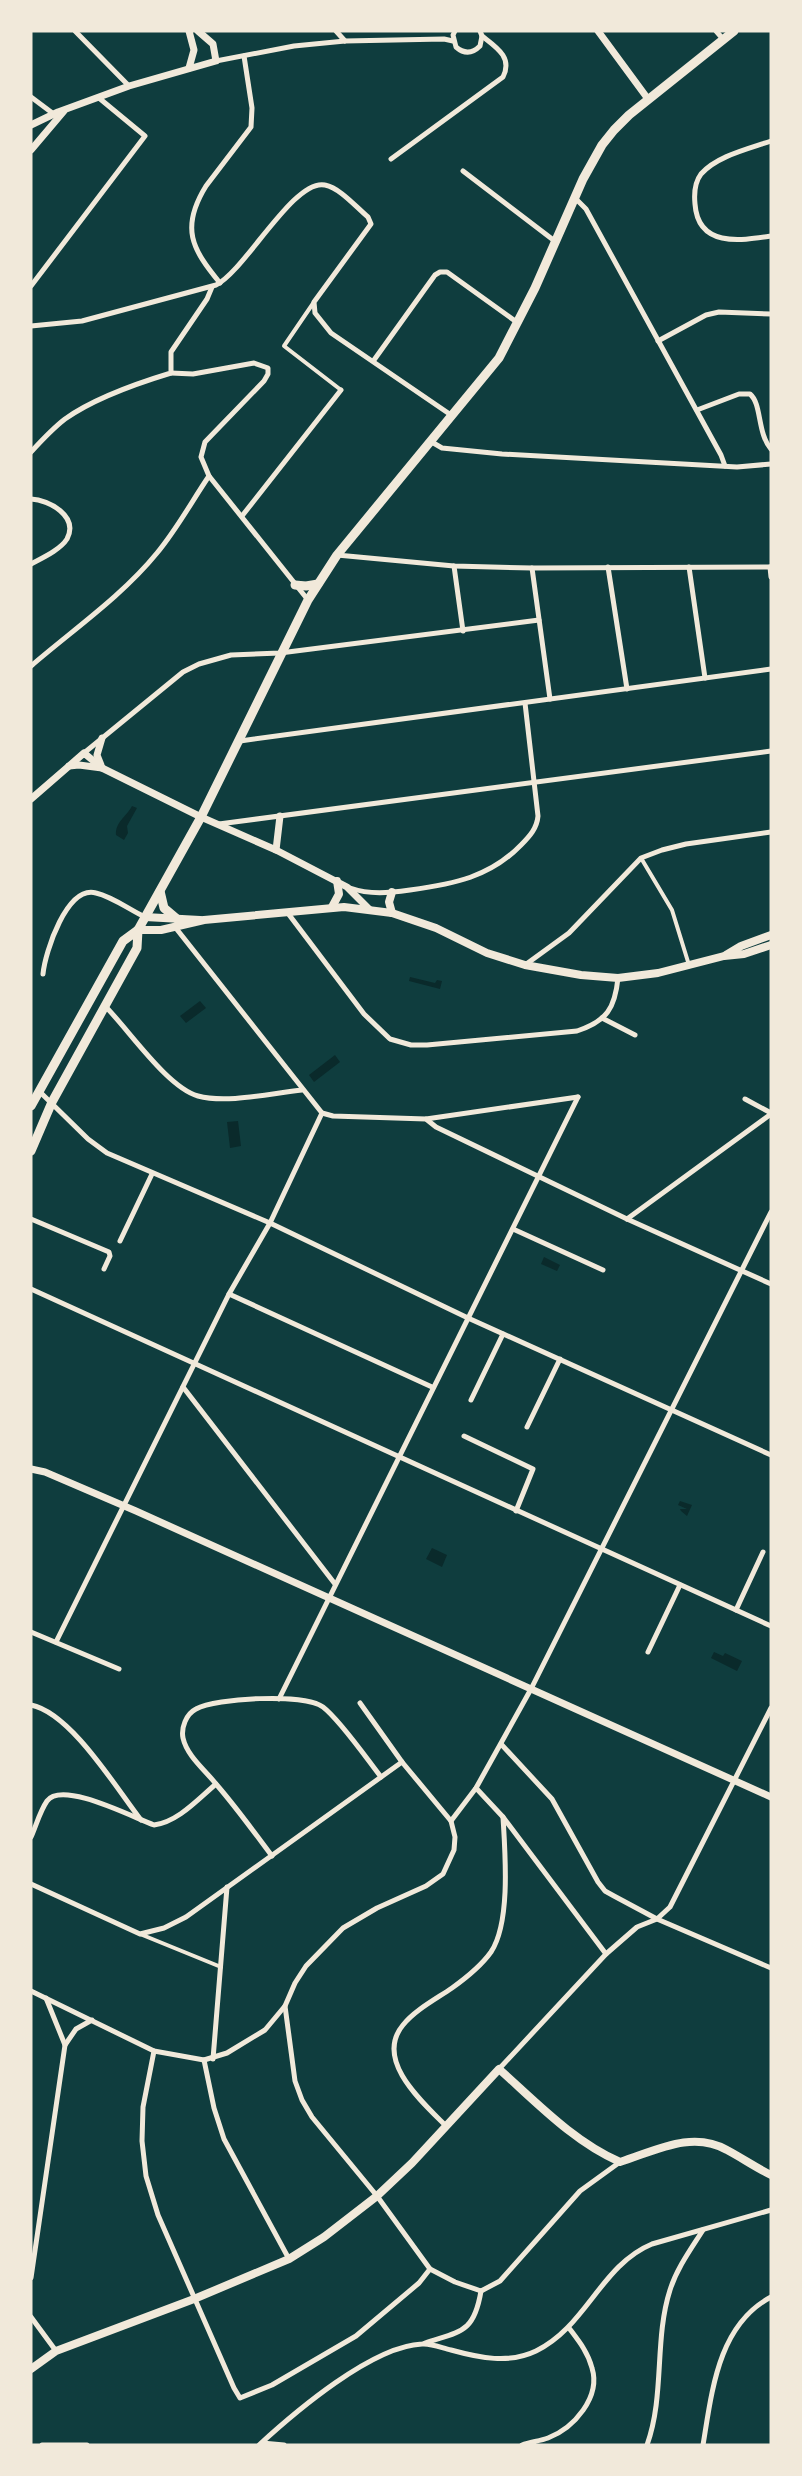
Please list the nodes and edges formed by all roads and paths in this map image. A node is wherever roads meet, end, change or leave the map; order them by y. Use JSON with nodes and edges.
{"nodes":[{"id":1,"x":75,"y":31,"type":"edge"},
{"id":2,"x":189,"y":31,"type":"edge"},
{"id":3,"x":198,"y":31,"type":"edge"},
{"id":4,"x":336,"y":31,"type":"edge"},
{"id":5,"x":598,"y":31,"type":"edge"},
{"id":6,"x":716,"y":31,"type":"edge"},
{"id":7,"x":734,"y":31,"type":"edge"},
{"id":8,"x":481,"y":34,"type":"edge"},
{"id":9,"x":454,"y":36,"type":"edge"},
{"id":10,"x":723,"y":40,"type":"junction"},
{"id":11,"x":345,"y":41,"type":"junction"},
{"id":12,"x":490,"y":42,"type":"junction"},
{"id":13,"x":480,"y":46,"type":"junction"},
{"id":14,"x":244,"y":56,"type":"junction"},
{"id":15,"x":216,"y":61,"type":"junction"},
{"id":16,"x":189,"y":68,"type":"junction"},
{"id":17,"x":129,"y":86,"type":"junction"},
{"id":18,"x":31,"y":97,"type":"edge"},
{"id":19,"x":98,"y":98,"type":"junction"},
{"id":20,"x":648,"y":99,"type":"junction"},
{"id":21,"x":56,"y":116,"type":"junction"},
{"id":22,"x":31,"y":125,"type":"edge"},
{"id":23,"x":771,"y":141,"type":"edge"},
{"id":24,"x":31,"y":150,"type":"edge"},
{"id":25,"x":391,"y":159,"type":"dead end"},
{"id":26,"x":463,"y":171,"type":"dead end"},
{"id":27,"x":574,"y":197,"type":"junction"},
{"id":28,"x":771,"y":236,"type":"edge"},
{"id":29,"x":556,"y":242,"type":"junction"},
{"id":30,"x":216,"y":285,"type":"junction"},
{"id":31,"x":31,"y":286,"type":"edge"},
{"id":32,"x":314,"y":302,"type":"junction"},
{"id":33,"x":771,"y":314,"type":"edge"},
{"id":34,"x":518,"y":323,"type":"junction"},
{"id":35,"x":31,"y":326,"type":"edge"},
{"id":36,"x":658,"y":341,"type":"junction"},
{"id":37,"x":374,"y":360,"type":"junction"},
{"id":38,"x":171,"y":374,"type":"junction"},
{"id":39,"x":341,"y":390,"type":"joint"},
{"id":40,"x":697,"y":410,"type":"junction"},
{"id":41,"x":451,"y":415,"type":"junction"},
{"id":42,"x":430,"y":441,"type":"junction"},
{"id":43,"x":771,"y":449,"type":"edge"},
{"id":44,"x":31,"y":452,"type":"edge"},
{"id":45,"x":771,"y":464,"type":"edge"},
{"id":46,"x":724,"y":466,"type":"junction"},
{"id":47,"x":209,"y":476,"type":"junction"},
{"id":48,"x":31,"y":499,"type":"edge"},
{"id":49,"x":242,"y":516,"type":"junction"},
{"id":50,"x":336,"y":555,"type":"junction"},
{"id":51,"x":31,"y":564,"type":"edge"},
{"id":52,"x":454,"y":566,"type":"junction"},
{"id":53,"x":608,"y":567,"type":"junction"},
{"id":54,"x":689,"y":567,"type":"junction"},
{"id":55,"x":770,"y":567,"type":"edge"},
{"id":56,"x":532,"y":568,"type":"junction"},
{"id":57,"x":771,"y":577,"type":"edge"},
{"id":58,"x":318,"y":584,"type":"junction"},
{"id":59,"x":295,"y":585,"type":"junction"},
{"id":60,"x":308,"y":600,"type":"junction"},
{"id":61,"x":539,"y":620,"type":"junction"},
{"id":62,"x":463,"y":631,"type":"junction"},
{"id":63,"x":280,"y":653,"type":"junction"},
{"id":64,"x":31,"y":666,"type":"edge"},
{"id":65,"x":771,"y":669,"type":"edge"},
{"id":66,"x":704,"y":678,"type":"junction"},
{"id":67,"x":627,"y":689,"type":"junction"},
{"id":68,"x":550,"y":699,"type":"junction"},
{"id":69,"x":525,"y":702,"type":"junction"},
{"id":70,"x":102,"y":738,"type":"junction"},
{"id":71,"x":240,"y":741,"type":"junction"},
{"id":72,"x":771,"y":751,"type":"edge"},
{"id":73,"x":84,"y":754,"type":"junction"},
{"id":74,"x":68,"y":766,"type":"junction"},
{"id":75,"x":102,"y":768,"type":"junction"},
{"id":76,"x":536,"y":782,"type":"junction"},
{"id":77,"x":31,"y":799,"type":"edge"},
{"id":78,"x":280,"y":816,"type":"junction"},
{"id":79,"x":202,"y":817,"type":"junction"},
{"id":80,"x":219,"y":824,"type":"junction"},
{"id":81,"x":771,"y":832,"type":"edge"},
{"id":82,"x":276,"y":850,"type":"junction"},
{"id":83,"x":641,"y":858,"type":"junction"},
{"id":84,"x":337,"y":882,"type":"junction"},
{"id":85,"x":347,"y":887,"type":"junction"},
{"id":86,"x":160,"y":891,"type":"junction"},
{"id":87,"x":392,"y":892,"type":"junction"},
{"id":88,"x":332,"y":907,"type":"junction"},
{"id":89,"x":370,"y":910,"type":"junction"},
{"id":90,"x":287,"y":912,"type":"junction"},
{"id":91,"x":392,"y":913,"type":"junction"},
{"id":92,"x":145,"y":917,"type":"junction"},
{"id":93,"x":176,"y":923,"type":"junction"},
{"id":94,"x":138,"y":930,"type":"junction"},
{"id":95,"x":771,"y":935,"type":"edge"},
{"id":96,"x":771,"y":946,"type":"edge"},
{"id":97,"x":724,"y":956,"type":"junction"},
{"id":98,"x":525,"y":965,"type":"junction"},
{"id":99,"x":689,"y":966,"type":"junction"},
{"id":100,"x":43,"y":974,"type":"dead end"},
{"id":101,"x":618,"y":978,"type":"junction"},
{"id":102,"x":106,"y":1006,"type":"junction"},
{"id":103,"x":602,"y":1018,"type":"junction"},
{"id":104,"x":635,"y":1035,"type":"dead end"},
{"id":105,"x":38,"y":1090,"type":"junction"},
{"id":106,"x":302,"y":1090,"type":"junction"},
{"id":107,"x":745,"y":1099,"type":"dead end"},
{"id":108,"x":52,"y":1102,"type":"junction"},
{"id":109,"x":31,"y":1106,"type":"edge"},
{"id":110,"x":322,"y":1113,"type":"junction"},
{"id":111,"x":771,"y":1113,"type":"edge"},
{"id":112,"x":426,"y":1119,"type":"junction"},
{"id":113,"x":31,"y":1151,"type":"edge"},
{"id":114,"x":152,"y":1174,"type":"junction"},
{"id":115,"x":539,"y":1178,"type":"junction"},
{"id":116,"x":771,"y":1212,"type":"edge"},
{"id":117,"x":31,"y":1218,"type":"edge"},
{"id":118,"x":627,"y":1219,"type":"junction"},
{"id":119,"x":270,"y":1223,"type":"junction"},
{"id":120,"x":513,"y":1230,"type":"junction"},
{"id":121,"x":120,"y":1241,"type":"dead end"},
{"id":122,"x":104,"y":1270,"type":"dead end"},
{"id":123,"x":603,"y":1270,"type":"dead end"},
{"id":124,"x":741,"y":1271,"type":"junction"},
{"id":125,"x":771,"y":1284,"type":"edge"},
{"id":126,"x":31,"y":1290,"type":"edge"},
{"id":127,"x":230,"y":1294,"type":"junction"},
{"id":128,"x":468,"y":1318,"type":"junction"},
{"id":129,"x":503,"y":1334,"type":"junction"},
{"id":130,"x":560,"y":1359,"type":"junction"},
{"id":131,"x":194,"y":1365,"type":"junction"},
{"id":132,"x":183,"y":1387,"type":"junction"},
{"id":133,"x":432,"y":1387,"type":"junction"},
{"id":134,"x":471,"y":1400,"type":"dead end"},
{"id":135,"x":671,"y":1410,"type":"junction"},
{"id":136,"x":527,"y":1427,"type":"dead end"},
{"id":137,"x":464,"y":1436,"type":"dead end"},
{"id":138,"x":771,"y":1455,"type":"edge"},
{"id":139,"x":398,"y":1457,"type":"junction"},
{"id":140,"x":31,"y":1469,"type":"edge"},
{"id":141,"x":124,"y":1506,"type":"junction"},
{"id":142,"x":516,"y":1511,"type":"junction"},
{"id":143,"x":600,"y":1550,"type":"junction"},
{"id":144,"x":764,"y":1552,"type":"dead end"},
{"id":145,"x":335,"y":1584,"type":"junction"},
{"id":146,"x":680,"y":1585,"type":"junction"},
{"id":147,"x":328,"y":1597,"type":"junction"},
{"id":148,"x":736,"y":1610,"type":"junction"},
{"id":149,"x":771,"y":1626,"type":"edge"},
{"id":150,"x":31,"y":1632,"type":"edge"},
{"id":151,"x":56,"y":1642,"type":"junction"},
{"id":152,"x":648,"y":1652,"type":"dead end"},
{"id":153,"x":119,"y":1669,"type":"dead end"},
{"id":154,"x":531,"y":1689,"type":"junction"},
{"id":155,"x":279,"y":1699,"type":"junction"},
{"id":156,"x":360,"y":1703,"type":"dead end"},
{"id":157,"x":31,"y":1705,"type":"edge"},
{"id":158,"x":771,"y":1708,"type":"edge"},
{"id":159,"x":501,"y":1744,"type":"junction"},
{"id":160,"x":402,"y":1762,"type":"junction"},
{"id":161,"x":382,"y":1777,"type":"junction"},
{"id":162,"x":734,"y":1781,"type":"junction"},
{"id":163,"x":216,"y":1784,"type":"junction"},
{"id":164,"x":476,"y":1788,"type":"junction"},
{"id":165,"x":771,"y":1797,"type":"edge"},
{"id":166,"x":503,"y":1816,"type":"junction"},
{"id":167,"x":140,"y":1820,"type":"junction"},
{"id":168,"x":451,"y":1821,"type":"junction"},
{"id":169,"x":31,"y":1837,"type":"edge"},
{"id":170,"x":272,"y":1856,"type":"junction"},
{"id":171,"x":31,"y":1884,"type":"edge"},
{"id":172,"x":227,"y":1887,"type":"junction"},
{"id":173,"x":658,"y":1919,"type":"junction"},
{"id":174,"x":140,"y":1934,"type":"junction"},
{"id":175,"x":606,"y":1954,"type":"junction"},
{"id":176,"x":221,"y":1967,"type":"junction"},
{"id":177,"x":771,"y":1968,"type":"edge"},
{"id":178,"x":31,"y":1991,"type":"edge"},
{"id":179,"x":46,"y":1998,"type":"junction"},
{"id":180,"x":285,"y":2006,"type":"junction"},
{"id":181,"x":92,"y":2020,"type":"junction"},
{"id":182,"x":65,"y":2045,"type":"junction"},
{"id":183,"x":154,"y":2051,"type":"junction"},
{"id":184,"x":213,"y":2059,"type":"junction"},
{"id":185,"x":204,"y":2060,"type":"junction"},
{"id":186,"x":499,"y":2069,"type":"junction"},
{"id":187,"x":446,"y":2126,"type":"junction"},
{"id":188,"x":620,"y":2162,"type":"junction"},
{"id":189,"x":771,"y":2174,"type":"edge"},
{"id":190,"x":377,"y":2196,"type":"junction"},
{"id":191,"x":771,"y":2210,"type":"edge"},
{"id":192,"x":703,"y":2230,"type":"junction"},
{"id":193,"x":289,"y":2259,"type":"junction"},
{"id":194,"x":430,"y":2269,"type":"junction"},
{"id":195,"x":31,"y":2278,"type":"edge"},
{"id":196,"x":481,"y":2291,"type":"junction"},
{"id":197,"x":771,"y":2297,"type":"edge"},
{"id":198,"x":194,"y":2299,"type":"junction"},
{"id":199,"x":31,"y":2317,"type":"edge"},
{"id":200,"x":569,"y":2328,"type":"junction"},
{"id":201,"x":424,"y":2344,"type":"junction"},
{"id":202,"x":56,"y":2351,"type":"junction"},
{"id":203,"x":31,"y":2369,"type":"edge"},
{"id":204,"x":260,"y":2444,"type":"edge"},
{"id":205,"x":42,"y":2445,"type":"edge"},
{"id":206,"x":87,"y":2445,"type":"edge"},
{"id":207,"x":284,"y":2445,"type":"edge"},
{"id":208,"x":522,"y":2445,"type":"edge"},
{"id":209,"x":647,"y":2445,"type":"edge"},
{"id":210,"x":703,"y":2445,"type":"edge"}],
"edges":[{"from":1,"to":17,"type":"street"},
{"from":2,"to":16,"type":"street"},
{"from":3,"to":15,"type":"street"},
{"from":4,"to":11,"type":"street"},
{"from":5,"to":20,"type":"street"},
{"from":6,"to":10,"type":"street"},
{"from":7,"to":10,"type":"main road"},
{"from":8,"to":12,"type":"street"},
{"from":8,"to":13,"type":"street"},
{"from":9,"to":11,"type":"street"},
{"from":9,"to":13,"type":"street"},
{"from":10,"to":20,"type":"main road"},
{"from":11,"to":14,"type":"street"},
{"from":12,"to":13,"type":"street"},
{"from":12,"to":25,"type":"street"},
{"from":14,"to":15,"type":"street"},
{"from":14,"to":30,"type":"street"},
{"from":15,"to":16,"type":"street"},
{"from":16,"to":17,"type":"street"},
{"from":17,"to":19,"type":"street"},
{"from":18,"to":21,"type":"street"},
{"from":19,"to":21,"type":"street"},
{"from":19,"to":31,"type":"street"},
{"from":20,"to":27,"type":"main road"},
{"from":21,"to":22,"type":"street"},
{"from":21,"to":24,"type":"street"},
{"from":23,"to":28,"type":"street"},
{"from":26,"to":29,"type":"street"},
{"from":27,"to":29,"type":"main road"},
{"from":27,"to":36,"type":"street"},
{"from":29,"to":34,"type":"main road"},
{"from":30,"to":32,"type":"street"},
{"from":30,"to":35,"type":"street"},
{"from":30,"to":38,"type":"street"},
{"from":32,"to":37,"type":"street"},
{"from":32,"to":39,"type":"street"},
{"from":33,"to":36,"type":"street"},
{"from":34,"to":37,"type":"street"},
{"from":34,"to":41,"type":"main road"},
{"from":36,"to":40,"type":"street"},
{"from":37,"to":41,"type":"street"},
{"from":38,"to":44,"type":"street"},
{"from":38,"to":47,"type":"street"},
{"from":39,"to":49,"type":"street"},
{"from":40,"to":43,"type":"street"},
{"from":40,"to":46,"type":"street"},
{"from":41,"to":42,"type":"main road"},
{"from":42,"to":46,"type":"street"},
{"from":42,"to":50,"type":"main road"},
{"from":45,"to":46,"type":"street"},
{"from":47,"to":49,"type":"street"},
{"from":47,"to":64,"type":"street"},
{"from":48,"to":51,"type":"street"},
{"from":49,"to":59,"type":"street"},
{"from":50,"to":52,"type":"street"},
{"from":50,"to":58,"type":"main road"},
{"from":52,"to":56,"type":"street"},
{"from":52,"to":62,"type":"street"},
{"from":53,"to":54,"type":"street"},
{"from":53,"to":56,"type":"street"},
{"from":53,"to":67,"type":"street"},
{"from":54,"to":55,"type":"street"},
{"from":54,"to":66,"type":"street"},
{"from":55,"to":57,"type":"street"},
{"from":56,"to":61,"type":"street"},
{"from":58,"to":59,"type":"main road"},
{"from":58,"to":60,"type":"main road"},
{"from":59,"to":60,"type":"street"},
{"from":60,"to":63,"type":"main road"},
{"from":61,"to":62,"type":"street"},
{"from":61,"to":68,"type":"street"},
{"from":62,"to":63,"type":"street"},
{"from":63,"to":70,"type":"street"},
{"from":63,"to":71,"type":"main road"},
{"from":65,"to":66,"type":"street"},
{"from":66,"to":67,"type":"street"},
{"from":67,"to":68,"type":"street"},
{"from":68,"to":69,"type":"street"},
{"from":69,"to":71,"type":"street"},
{"from":69,"to":76,"type":"street"},
{"from":70,"to":73,"type":"street"},
{"from":70,"to":75,"type":"street"},
{"from":71,"to":79,"type":"main road"},
{"from":72,"to":76,"type":"street"},
{"from":73,"to":74,"type":"street"},
{"from":73,"to":75,"type":"street"},
{"from":74,"to":75,"type":"street"},
{"from":74,"to":77,"type":"street"},
{"from":75,"to":79,"type":"street"},
{"from":76,"to":78,"type":"street"},
{"from":76,"to":87,"type":"street"},
{"from":78,"to":80,"type":"street"},
{"from":78,"to":82,"type":"street"},
{"from":79,"to":80,"type":"street"},
{"from":79,"to":86,"type":"main road"},
{"from":80,"to":82,"type":"street"},
{"from":81,"to":83,"type":"street"},
{"from":82,"to":84,"type":"street"},
{"from":83,"to":98,"type":"street"},
{"from":83,"to":99,"type":"street"},
{"from":84,"to":85,"type":"street"},
{"from":84,"to":88,"type":"main road"},
{"from":85,"to":87,"type":"street"},
{"from":85,"to":89,"type":"street"},
{"from":86,"to":92,"type":"main road"},
{"from":86,"to":93,"type":"main road"},
{"from":87,"to":91,"type":"main road"},
{"from":88,"to":89,"type":"main road"},
{"from":88,"to":90,"type":"main road"},
{"from":89,"to":91,"type":"main road"},
{"from":90,"to":93,"type":"main road"},
{"from":90,"to":103,"type":"street"},
{"from":91,"to":98,"type":"main road"},
{"from":92,"to":93,"type":"main road"},
{"from":92,"to":94,"type":"main road"},
{"from":92,"to":100,"type":"street"},
{"from":93,"to":94,"type":"main road"},
{"from":93,"to":106,"type":"street"},
{"from":94,"to":102,"type":"main road"},
{"from":94,"to":105,"type":"main road"},
{"from":95,"to":97,"type":"main road"},
{"from":96,"to":97,"type":"main road"},
{"from":97,"to":99,"type":"main road"},
{"from":98,"to":101,"type":"main road"},
{"from":99,"to":101,"type":"main road"},
{"from":101,"to":103,"type":"street"},
{"from":102,"to":106,"type":"street"},
{"from":102,"to":108,"type":"main road"},
{"from":103,"to":104,"type":"street"},
{"from":105,"to":108,"type":"street"},
{"from":105,"to":109,"type":"main road"},
{"from":106,"to":110,"type":"street"},
{"from":107,"to":111,"type":"street"},
{"from":108,"to":113,"type":"main road"},
{"from":108,"to":114,"type":"street"},
{"from":110,"to":112,"type":"street"},
{"from":110,"to":119,"type":"street"},
{"from":111,"to":118,"type":"street"},
{"from":112,"to":115,"type":"street"},
{"from":112,"to":115,"type":"street"},
{"from":114,"to":119,"type":"street"},
{"from":114,"to":121,"type":"street"},
{"from":115,"to":118,"type":"street"},
{"from":115,"to":120,"type":"street"},
{"from":116,"to":124,"type":"street"},
{"from":117,"to":122,"type":"street"},
{"from":118,"to":124,"type":"street"},
{"from":119,"to":127,"type":"street"},
{"from":119,"to":128,"type":"street"},
{"from":120,"to":123,"type":"street"},
{"from":120,"to":128,"type":"street"},
{"from":124,"to":125,"type":"street"},
{"from":124,"to":135,"type":"street"},
{"from":126,"to":131,"type":"street"},
{"from":127,"to":131,"type":"street"},
{"from":127,"to":133,"type":"street"},
{"from":128,"to":129,"type":"street"},
{"from":128,"to":133,"type":"street"},
{"from":129,"to":130,"type":"street"},
{"from":129,"to":134,"type":"street"},
{"from":130,"to":135,"type":"street"},
{"from":130,"to":136,"type":"street"},
{"from":131,"to":132,"type":"street"},
{"from":131,"to":139,"type":"street"},
{"from":132,"to":141,"type":"street"},
{"from":132,"to":145,"type":"street"},
{"from":133,"to":139,"type":"street"},
{"from":135,"to":138,"type":"street"},
{"from":135,"to":143,"type":"street"},
{"from":137,"to":142,"type":"street"},
{"from":139,"to":142,"type":"street"},
{"from":139,"to":145,"type":"street"},
{"from":140,"to":141,"type":"street"},
{"from":141,"to":147,"type":"street"},
{"from":141,"to":151,"type":"street"},
{"from":142,"to":143,"type":"street"},
{"from":143,"to":146,"type":"street"},
{"from":143,"to":154,"type":"street"},
{"from":144,"to":148,"type":"street"},
{"from":145,"to":147,"type":"street"},
{"from":146,"to":148,"type":"street"},
{"from":146,"to":152,"type":"street"},
{"from":147,"to":154,"type":"street"},
{"from":147,"to":155,"type":"street"},
{"from":148,"to":149,"type":"street"},
{"from":150,"to":151,"type":"street"},
{"from":151,"to":153,"type":"street"},
{"from":154,"to":159,"type":"street"},
{"from":154,"to":162,"type":"street"},
{"from":155,"to":161,"type":"street"},
{"from":155,"to":163,"type":"street"},
{"from":156,"to":160,"type":"street"},
{"from":157,"to":167,"type":"street"},
{"from":158,"to":162,"type":"street"},
{"from":159,"to":164,"type":"street"},
{"from":159,"to":173,"type":"street"},
{"from":160,"to":161,"type":"street"},
{"from":160,"to":168,"type":"street"},
{"from":161,"to":170,"type":"street"},
{"from":162,"to":165,"type":"street"},
{"from":162,"to":173,"type":"street"},
{"from":163,"to":167,"type":"street"},
{"from":163,"to":170,"type":"street"},
{"from":164,"to":166,"type":"street"},
{"from":164,"to":168,"type":"street"},
{"from":166,"to":175,"type":"street"},
{"from":166,"to":187,"type":"street"},
{"from":167,"to":169,"type":"street"},
{"from":168,"to":180,"type":"street"},
{"from":170,"to":172,"type":"street"},
{"from":171,"to":174,"type":"street"},
{"from":172,"to":174,"type":"street"},
{"from":172,"to":176,"type":"street"},
{"from":173,"to":175,"type":"street"},
{"from":173,"to":177,"type":"street"},
{"from":174,"to":176,"type":"street"},
{"from":175,"to":186,"type":"street"},
{"from":176,"to":184,"type":"street"},
{"from":178,"to":179,"type":"street"},
{"from":179,"to":181,"type":"street"},
{"from":179,"to":182,"type":"street"},
{"from":180,"to":184,"type":"street"},
{"from":180,"to":190,"type":"street"},
{"from":181,"to":182,"type":"street"},
{"from":181,"to":183,"type":"street"},
{"from":182,"to":195,"type":"street"},
{"from":183,"to":185,"type":"street"},
{"from":183,"to":198,"type":"street"},
{"from":184,"to":185,"type":"street"},
{"from":185,"to":193,"type":"street"},
{"from":186,"to":187,"type":"main road"},
{"from":186,"to":188,"type":"main road"},
{"from":187,"to":190,"type":"main road"},
{"from":188,"to":189,"type":"main road"},
{"from":188,"to":196,"type":"street"},
{"from":190,"to":193,"type":"main road"},
{"from":190,"to":194,"type":"street"},
{"from":191,"to":192,"type":"street"},
{"from":192,"to":200,"type":"street"},
{"from":192,"to":209,"type":"street"},
{"from":193,"to":198,"type":"main road"},
{"from":194,"to":196,"type":"street"},
{"from":194,"to":198,"type":"street"},
{"from":196,"to":201,"type":"street"},
{"from":197,"to":210,"type":"street"},
{"from":198,"to":202,"type":"main road"},
{"from":199,"to":202,"type":"street"},
{"from":200,"to":201,"type":"street"},
{"from":200,"to":208,"type":"street"},
{"from":201,"to":204,"type":"street"},
{"from":202,"to":203,"type":"main road"},
{"from":204,"to":207,"type":"street"},
{"from":205,"to":206,"type":"street"}]}
